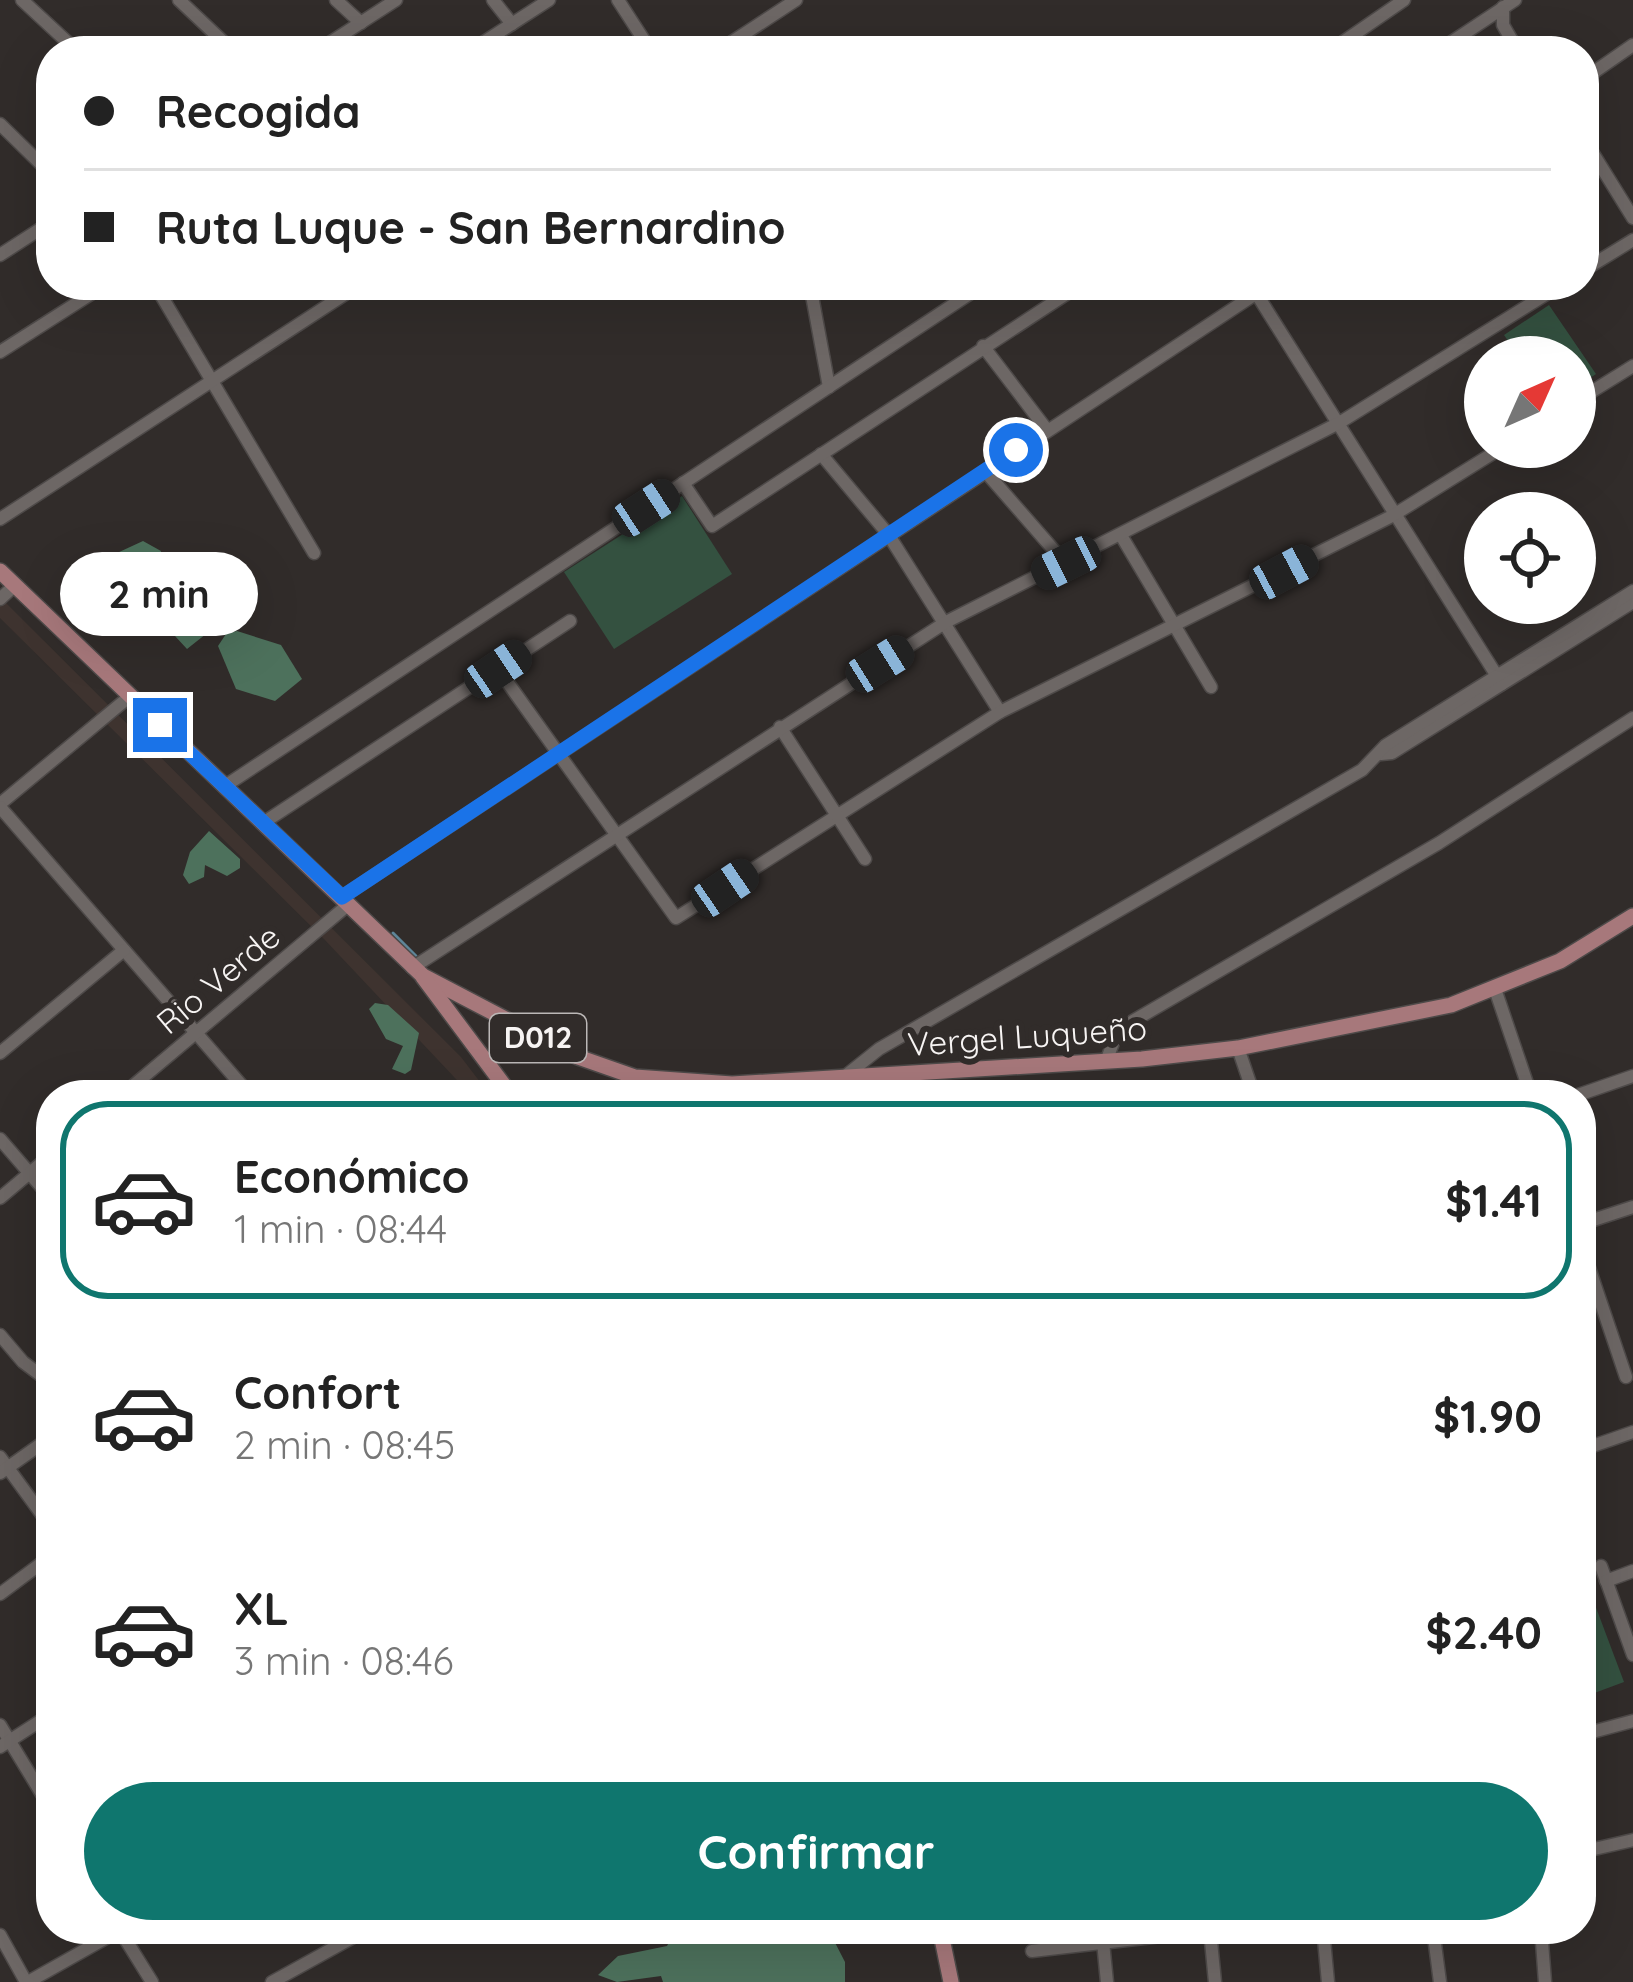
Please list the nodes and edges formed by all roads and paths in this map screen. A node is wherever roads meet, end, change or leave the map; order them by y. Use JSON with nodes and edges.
{"nodes":[{"id":1,"x":22,"y":0,"type":"edge"},
{"id":2,"x":178,"y":0,"type":"edge"},
{"id":3,"x":336,"y":0,"type":"edge"},
{"id":4,"x":397,"y":0,"type":"edge"},
{"id":5,"x":493,"y":0,"type":"edge"},
{"id":6,"x":549,"y":0,"type":"edge"},
{"id":7,"x":618,"y":0,"type":"edge"},
{"id":8,"x":796,"y":0,"type":"edge"},
{"id":9,"x":1404,"y":0,"type":"edge"},
{"id":10,"x":1507,"y":3,"type":"edge"},
{"id":11,"x":361,"y":23,"type":"junction"},
{"id":12,"x":512,"y":24,"type":"junction"},
{"id":13,"x":61,"y":36,"type":"edge"},
{"id":14,"x":217,"y":36,"type":"edge"},
{"id":15,"x":341,"y":36,"type":"edge"},
{"id":16,"x":493,"y":36,"type":"edge"},
{"id":17,"x":641,"y":36,"type":"edge"},
{"id":18,"x":741,"y":36,"type":"edge"},
{"id":19,"x":1352,"y":36,"type":"edge"},
{"id":20,"x":1460,"y":36,"type":"edge"},
{"id":21,"x":1509,"y":36,"type":"edge"},
{"id":22,"x":1633,"y":45,"type":"edge"},
{"id":23,"x":1599,"y":69,"type":"edge"},
{"id":24,"x":0,"y":124,"type":"edge"},
{"id":25,"x":36,"y":159,"type":"edge"},
{"id":26,"x":1599,"y":163,"type":"edge"},
{"id":27,"x":1633,"y":218,"type":"edge"},
{"id":28,"x":36,"y":232,"type":"edge"},
{"id":29,"x":1633,"y":240,"type":"edge"},
{"id":30,"x":0,"y":255,"type":"edge"},
{"id":31,"x":1599,"y":262,"type":"edge"},
{"id":32,"x":81,"y":300,"type":"edge"},
{"id":33,"x":164,"y":300,"type":"edge"},
{"id":34,"x":336,"y":300,"type":"edge"},
{"id":35,"x":813,"y":300,"type":"edge"},
{"id":36,"x":960,"y":300,"type":"edge"},
{"id":37,"x":1056,"y":300,"type":"edge"},
{"id":38,"x":1241,"y":300,"type":"edge"},
{"id":39,"x":1268,"y":300,"type":"edge"},
{"id":40,"x":1537,"y":300,"type":"edge"},
{"id":41,"x":983,"y":346,"type":"junction"},
{"id":42,"x":0,"y":352,"type":"edge"},
{"id":43,"x":1633,"y":366,"type":"edge"},
{"id":44,"x":212,"y":381,"type":"junction"},
{"id":45,"x":829,"y":387,"type":"junction"},
{"id":46,"x":1596,"y":389,"type":"edge"},
{"id":47,"x":1340,"y":424,"type":"junction"},
{"id":48,"x":1047,"y":430,"type":"junction"},
{"id":49,"x":821,"y":454,"type":"junction"},
{"id":50,"x":1469,"y":468,"type":"edge"},
{"id":51,"x":985,"y":470,"type":"junction"},
{"id":52,"x":683,"y":483,"type":"junction"},
{"id":53,"x":1392,"y":516,"type":"junction"},
{"id":54,"x":0,"y":519,"type":"edge"},
{"id":55,"x":888,"y":534,"type":"junction"},
{"id":56,"x":1122,"y":538,"type":"junction"},
{"id":57,"x":314,"y":553,"type":"dead end"},
{"id":58,"x":1066,"y":563,"type":"junction"},
{"id":59,"x":0,"y":571,"type":"edge"},
{"id":60,"x":15,"y":585,"type":"junction"},
{"id":61,"x":1633,"y":591,"type":"edge"},
{"id":62,"x":0,"y":599,"type":"edge"},
{"id":63,"x":1633,"y":602,"type":"edge"},
{"id":64,"x":570,"y":621,"type":"dead end"},
{"id":65,"x":946,"y":622,"type":"junction"},
{"id":66,"x":1176,"y":628,"type":"junction"},
{"id":67,"x":498,"y":669,"type":"junction"},
{"id":68,"x":1500,"y":680,"type":"junction"},
{"id":69,"x":1211,"y":687,"type":"dead end"},
{"id":70,"x":129,"y":697,"type":"junction"},
{"id":71,"x":1000,"y":712,"type":"junction"},
{"id":72,"x":1633,"y":718,"type":"edge"},
{"id":73,"x":780,"y":727,"type":"junction"},
{"id":74,"x":558,"y":750,"type":"junction"},
{"id":75,"x":225,"y":786,"type":"junction"},
{"id":76,"x":0,"y":806,"type":"edge"},
{"id":77,"x":836,"y":814,"type":"junction"},
{"id":78,"x":263,"y":823,"type":"junction"},
{"id":79,"x":617,"y":833,"type":"junction"},
{"id":80,"x":865,"y":859,"type":"dead end"},
{"id":81,"x":345,"y":901,"type":"junction"},
{"id":82,"x":1633,"y":916,"type":"edge"},
{"id":83,"x":124,"y":950,"type":"junction"},
{"id":84,"x":418,"y":972,"type":"junction"},
{"id":85,"x":1495,"y":989,"type":"junction"},
{"id":86,"x":196,"y":1032,"type":"junction"},
{"id":87,"x":3,"y":1043,"type":"edge"},
{"id":88,"x":1238,"y":1048,"type":"junction"},
{"id":89,"x":1106,"y":1061,"type":"junction"},
{"id":90,"x":1633,"y":1076,"type":"edge"},
{"id":91,"x":844,"y":1077,"type":"junction"},
{"id":92,"x":140,"y":1080,"type":"edge"},
{"id":93,"x":237,"y":1080,"type":"edge"},
{"id":94,"x":500,"y":1080,"type":"edge"},
{"id":95,"x":660,"y":1080,"type":"edge"},
{"id":96,"x":775,"y":1080,"type":"edge"},
{"id":97,"x":1249,"y":1080,"type":"edge"},
{"id":98,"x":1526,"y":1080,"type":"edge"},
{"id":99,"x":1596,"y":1089,"type":"edge"},
{"id":100,"x":0,"y":1138,"type":"edge"},
{"id":101,"x":36,"y":1169,"type":"edge"},
{"id":102,"x":30,"y":1174,"type":"junction"},
{"id":103,"x":36,"y":1181,"type":"edge"},
{"id":104,"x":0,"y":1198,"type":"edge"},
{"id":105,"x":1633,"y":1207,"type":"edge"},
{"id":106,"x":1596,"y":1219,"type":"edge"},
{"id":107,"x":1596,"y":1288,"type":"edge"},
{"id":108,"x":1600,"y":1300,"type":"junction"},
{"id":109,"x":1596,"y":1301,"type":"edge"},
{"id":110,"x":0,"y":1334,"type":"edge"},
{"id":111,"x":6,"y":1348,"type":"edge"},
{"id":112,"x":36,"y":1371,"type":"edge"},
{"id":113,"x":1626,"y":1377,"type":"dead end"},
{"id":114,"x":1633,"y":1432,"type":"edge"},
{"id":115,"x":36,"y":1445,"type":"edge"},
{"id":116,"x":1596,"y":1445,"type":"edge"},
{"id":117,"x":3,"y":1466,"type":"edge"},
{"id":118,"x":36,"y":1508,"type":"edge"},
{"id":119,"x":1601,"y":1566,"type":"dead end"},
{"id":120,"x":36,"y":1567,"type":"edge"},
{"id":121,"x":1633,"y":1571,"type":"edge"},
{"id":122,"x":1606,"y":1581,"type":"junction"},
{"id":123,"x":0,"y":1594,"type":"edge"},
{"id":124,"x":1633,"y":1655,"type":"edge"},
{"id":125,"x":1633,"y":1721,"type":"edge"},
{"id":126,"x":36,"y":1724,"type":"edge"},
{"id":127,"x":0,"y":1725,"type":"edge"},
{"id":128,"x":1596,"y":1732,"type":"edge"},
{"id":129,"x":6,"y":1743,"type":"edge"},
{"id":130,"x":36,"y":1787,"type":"edge"},
{"id":131,"x":1633,"y":1840,"type":"edge"},
{"id":132,"x":1596,"y":1849,"type":"edge"},
{"id":133,"x":0,"y":1935,"type":"edge"},
{"id":134,"x":94,"y":1944,"type":"edge"},
{"id":135,"x":129,"y":1944,"type":"edge"},
{"id":136,"x":341,"y":1944,"type":"edge"},
{"id":137,"x":943,"y":1944,"type":"edge"},
{"id":138,"x":1087,"y":1944,"type":"edge"},
{"id":139,"x":1103,"y":1944,"type":"edge"},
{"id":140,"x":1211,"y":1944,"type":"edge"},
{"id":141,"x":1324,"y":1944,"type":"edge"},
{"id":142,"x":1432,"y":1944,"type":"edge"},
{"id":143,"x":1542,"y":1944,"type":"edge"},
{"id":144,"x":1032,"y":1951,"type":"dead end"},
{"id":145,"x":951,"y":1979,"type":"edge"},
{"id":146,"x":27,"y":1982,"type":"edge"},
{"id":147,"x":152,"y":1982,"type":"edge"},
{"id":148,"x":272,"y":1982,"type":"edge"},
{"id":149,"x":932,"y":1982,"type":"edge"},
{"id":150,"x":1107,"y":1982,"type":"edge"},
{"id":151,"x":1215,"y":1982,"type":"edge"},
{"id":152,"x":1328,"y":1982,"type":"edge"},
{"id":153,"x":1436,"y":1982,"type":"edge"},
{"id":154,"x":1545,"y":1982,"type":"edge"}],
"edges":[{"from":1,"to":13,"type":"street"},
{"from":2,"to":14,"type":"street"},
{"from":3,"to":11,"type":"street"},
{"from":4,"to":11,"type":"street"},
{"from":5,"to":12,"type":"street"},
{"from":6,"to":12,"type":"street"},
{"from":7,"to":17,"type":"street"},
{"from":8,"to":18,"type":"street"},
{"from":9,"to":19,"type":"street"},
{"from":10,"to":20,"type":"street"},
{"from":10,"to":21,"type":"street"},
{"from":11,"to":15,"type":"street"},
{"from":12,"to":16,"type":"street"},
{"from":22,"to":23,"type":"street"},
{"from":24,"to":25,"type":"street"},
{"from":26,"to":27,"type":"street"},
{"from":28,"to":30,"type":"street"},
{"from":29,"to":31,"type":"street"},
{"from":32,"to":42,"type":"street"},
{"from":33,"to":44,"type":"street"},
{"from":34,"to":44,"type":"street"},
{"from":35,"to":45,"type":"street"},
{"from":36,"to":45,"type":"street"},
{"from":37,"to":41,"type":"street"},
{"from":38,"to":48,"type":"street","name":"Rio Verde"},
{"from":39,"to":47,"type":"street"},
{"from":40,"to":47,"type":"street"},
{"from":41,"to":48,"type":"street"},
{"from":41,"to":49,"type":"street"},
{"from":43,"to":46,"type":"street"},
{"from":44,"to":54,"type":"street"},
{"from":44,"to":57,"type":"street"},
{"from":45,"to":52,"type":"street"},
{"from":47,"to":53,"type":"street"},
{"from":47,"to":56,"type":"street"},
{"from":48,"to":51,"type":"street","name":"Rio Verde"},
{"from":49,"to":52,"type":"street"},
{"from":49,"to":55,"type":"street"},
{"from":50,"to":53,"type":"street"},
{"from":51,"to":55,"type":"street","name":"Rio Verde"},
{"from":51,"to":58,"type":"street"},
{"from":52,"to":75,"type":"street"},
{"from":53,"to":66,"type":"street"},
{"from":53,"to":68,"type":"street"},
{"from":55,"to":65,"type":"street"},
{"from":55,"to":74,"type":"street","name":"Rio Verde"},
{"from":56,"to":58,"type":"street"},
{"from":56,"to":66,"type":"street"},
{"from":58,"to":65,"type":"street"},
{"from":59,"to":60,"type":"main road","number":"D012"},
{"from":60,"to":62,"type":"street"},
{"from":60,"to":70,"type":"main road","number":"D012"},
{"from":61,"to":68,"type":"street"},
{"from":63,"to":68,"type":"street"},
{"from":64,"to":67,"type":"street"},
{"from":65,"to":71,"type":"street"},
{"from":65,"to":73,"type":"street"},
{"from":66,"to":69,"type":"street"},
{"from":66,"to":71,"type":"street"},
{"from":67,"to":74,"type":"street"},
{"from":67,"to":78,"type":"street"},
{"from":68,"to":91,"type":"street"},
{"from":70,"to":75,"type":"main road","number":"D012"},
{"from":70,"to":76,"type":"street"},
{"from":71,"to":77,"type":"street"},
{"from":72,"to":89,"type":"street"},
{"from":73,"to":77,"type":"street"},
{"from":73,"to":79,"type":"street"},
{"from":74,"to":79,"type":"street"},
{"from":74,"to":81,"type":"street","name":"Rio Verde"},
{"from":75,"to":78,"type":"main road","number":"D012"},
{"from":76,"to":83,"type":"street"},
{"from":77,"to":79,"type":"street"},
{"from":77,"to":80,"type":"street"},
{"from":78,"to":81,"type":"main road","number":"D012"},
{"from":79,"to":84,"type":"street"},
{"from":81,"to":84,"type":"main road","number":"D012"},
{"from":81,"to":86,"type":"street","name":"Rio Verde"},
{"from":82,"to":85,"type":"main road","name":"Vergel Luqueño","number":"D012"},
{"from":83,"to":86,"type":"street"},
{"from":83,"to":87,"type":"street"},
{"from":84,"to":94,"type":"main road"},
{"from":84,"to":95,"type":"main road","name":"Vergel Luqueño","number":"D012"},
{"from":85,"to":88,"type":"main road","name":"Vergel Luqueño","number":"D012"},
{"from":85,"to":98,"type":"street"},
{"from":86,"to":92,"type":"street","name":"Rio Verde"},
{"from":86,"to":93,"type":"street"},
{"from":88,"to":89,"type":"main road","name":"Vergel Luqueño","number":"D012"},
{"from":88,"to":97,"type":"street"},
{"from":89,"to":91,"type":"main road","name":"Vergel Luqueño","number":"D012"},
{"from":90,"to":99,"type":"street"},
{"from":91,"to":96,"type":"main road","name":"Vergel Luqueño","number":"D012"},
{"from":100,"to":102,"type":"street"},
{"from":101,"to":102,"type":"street"},
{"from":102,"to":103,"type":"street"},
{"from":102,"to":104,"type":"street"},
{"from":105,"to":106,"type":"street"},
{"from":107,"to":108,"type":"street"},
{"from":108,"to":109,"type":"street"},
{"from":108,"to":113,"type":"street"},
{"from":110,"to":111,"type":"street"},
{"from":111,"to":112,"type":"street"},
{"from":114,"to":116,"type":"street"},
{"from":115,"to":117,"type":"street"},
{"from":117,"to":118,"type":"street"},
{"from":119,"to":122,"type":"street"},
{"from":120,"to":123,"type":"street"},
{"from":121,"to":122,"type":"street"},
{"from":122,"to":124,"type":"street"},
{"from":125,"to":128,"type":"street"},
{"from":126,"to":129,"type":"street"},
{"from":127,"to":129,"type":"street"},
{"from":129,"to":130,"type":"street"},
{"from":131,"to":132,"type":"street"},
{"from":133,"to":146,"type":"street"},
{"from":134,"to":146,"type":"street"},
{"from":135,"to":147,"type":"street"},
{"from":136,"to":148,"type":"street"},
{"from":137,"to":145,"type":"main road"},
{"from":138,"to":144,"type":"street"},
{"from":139,"to":150,"type":"street"},
{"from":140,"to":151,"type":"street"},
{"from":141,"to":152,"type":"street"},
{"from":142,"to":153,"type":"street"},
{"from":143,"to":154,"type":"street"},
{"from":145,"to":149,"type":"street"}]}
